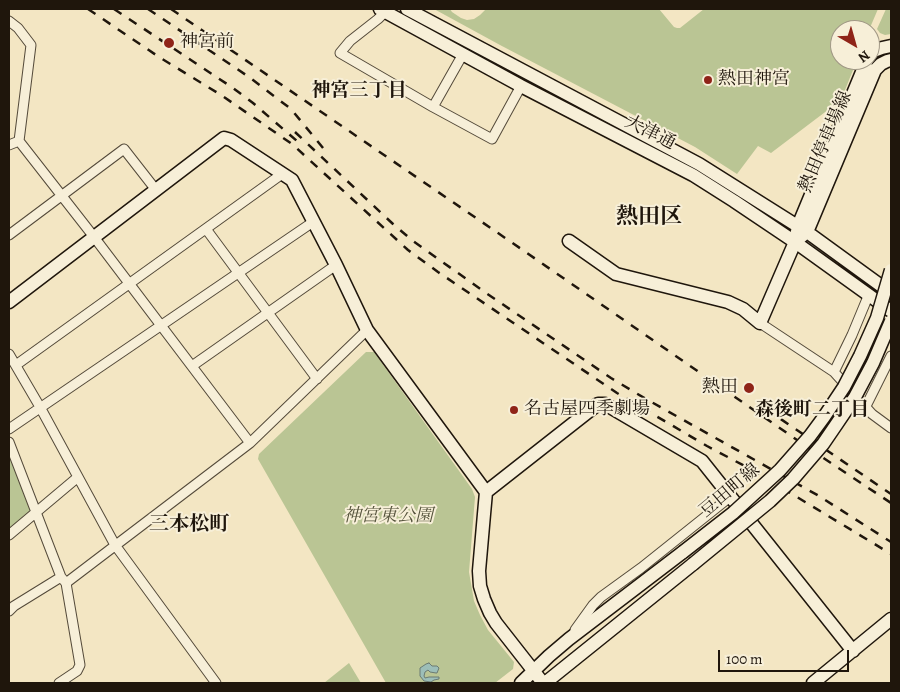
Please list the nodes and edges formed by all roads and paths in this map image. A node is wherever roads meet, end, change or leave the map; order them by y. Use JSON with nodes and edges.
{"nodes":[{"id":1,"x":407,"y":9,"type":"edge"},
{"id":2,"x":384,"y":10,"type":"edge"},
{"id":3,"x":9,"y":22,"type":"edge"},
{"id":4,"x":463,"y":54,"type":"junction"},
{"id":5,"x":891,"y":60,"type":"edge"},
{"id":6,"x":863,"y":70,"type":"edge"},
{"id":7,"x":521,"y":86,"type":"junction"},
{"id":8,"x":433,"y":107,"type":"junction"},
{"id":9,"x":19,"y":141,"type":"junction"},
{"id":10,"x":9,"y":145,"type":"edge"},
{"id":11,"x":282,"y":174,"type":"junction"},
{"id":12,"x":156,"y":190,"type":"junction"},
{"id":13,"x":62,"y":196,"type":"junction"},
{"id":14,"x":313,"y":222,"type":"junction"},
{"id":15,"x":206,"y":229,"type":"junction"},
{"id":16,"x":802,"y":229,"type":"junction"},
{"id":17,"x":9,"y":235,"type":"edge"},
{"id":18,"x":94,"y":237,"type":"junction"},
{"id":19,"x":569,"y":242,"type":"dead end"},
{"id":20,"x":795,"y":242,"type":"junction"},
{"id":21,"x":336,"y":265,"type":"junction"},
{"id":22,"x":891,"y":270,"type":"edge"},
{"id":23,"x":238,"y":273,"type":"junction"},
{"id":24,"x":129,"y":284,"type":"junction"},
{"id":25,"x":891,"y":293,"type":"edge"},
{"id":26,"x":869,"y":294,"type":"junction"},
{"id":27,"x":9,"y":302,"type":"edge"},
{"id":28,"x":891,"y":310,"type":"edge"},
{"id":29,"x":268,"y":312,"type":"junction"},
{"id":30,"x":891,"y":321,"type":"edge"},
{"id":31,"x":760,"y":323,"type":"junction"},
{"id":32,"x":161,"y":326,"type":"junction"},
{"id":33,"x":367,"y":330,"type":"junction"},
{"id":34,"x":9,"y":354,"type":"edge"},
{"id":35,"x":891,"y":356,"type":"edge"},
{"id":36,"x":16,"y":365,"type":"junction"},
{"id":37,"x":192,"y":366,"type":"junction"},
{"id":38,"x":834,"y":372,"type":"junction"},
{"id":39,"x":317,"y":379,"type":"junction"},
{"id":40,"x":866,"y":406,"type":"junction"},
{"id":41,"x":40,"y":407,"type":"junction"},
{"id":42,"x":891,"y":428,"type":"edge"},
{"id":43,"x":9,"y":429,"type":"edge"},
{"id":44,"x":9,"y":442,"type":"edge"},
{"id":45,"x":250,"y":443,"type":"junction"},
{"id":46,"x":78,"y":477,"type":"junction"},
{"id":47,"x":486,"y":492,"type":"junction"},
{"id":48,"x":730,"y":497,"type":"junction"},
{"id":49,"x":36,"y":512,"type":"junction"},
{"id":50,"x":9,"y":535,"type":"edge"},
{"id":51,"x":114,"y":545,"type":"junction"},
{"id":52,"x":63,"y":580,"type":"junction"},
{"id":53,"x":11,"y":606,"type":"edge"},
{"id":54,"x":891,"y":619,"type":"edge"},
{"id":55,"x":570,"y":639,"type":"junction"},
{"id":56,"x":853,"y":651,"type":"junction"},
{"id":57,"x":534,"y":671,"type":"junction"},
{"id":58,"x":59,"y":683,"type":"edge"},
{"id":59,"x":216,"y":683,"type":"edge"},
{"id":60,"x":521,"y":683,"type":"edge"},
{"id":61,"x":544,"y":683,"type":"edge"},
{"id":62,"x":813,"y":683,"type":"edge"}],
"edges":[{"from":1,"to":16,"type":"street","name":"大津通"},
{"from":2,"to":4,"type":"street","name":"大津通"},
{"from":2,"to":8,"type":"street"},
{"from":3,"to":9,"type":"street"},
{"from":4,"to":7,"type":"street","name":"大津通"},
{"from":4,"to":8,"type":"street"},
{"from":5,"to":16,"type":"street","name":"熱田停車場線"},
{"from":6,"to":16,"type":"street","name":"熱田停車場線"},
{"from":7,"to":8,"type":"street"},
{"from":7,"to":20,"type":"street","name":"大津通"},
{"from":9,"to":10,"type":"street"},
{"from":9,"to":13,"type":"street"},
{"from":11,"to":12,"type":"street"},
{"from":11,"to":14,"type":"street"},
{"from":11,"to":15,"type":"street"},
{"from":12,"to":13,"type":"street"},
{"from":12,"to":18,"type":"street"},
{"from":13,"to":17,"type":"street"},
{"from":13,"to":18,"type":"street"},
{"from":14,"to":21,"type":"street"},
{"from":14,"to":23,"type":"street"},
{"from":15,"to":23,"type":"street"},
{"from":15,"to":24,"type":"street"},
{"from":16,"to":20,"type":"street","name":"熱田停車場線"},
{"from":16,"to":25,"type":"street","name":"大津通"},
{"from":18,"to":24,"type":"street"},
{"from":18,"to":27,"type":"street"},
{"from":19,"to":31,"type":"street"},
{"from":20,"to":26,"type":"street","name":"大津通"},
{"from":20,"to":31,"type":"street","name":"熱田停車場線"},
{"from":21,"to":29,"type":"street"},
{"from":21,"to":33,"type":"street"},
{"from":22,"to":55,"type":"street","name":"豆田町線","bridge":true},
{"from":23,"to":29,"type":"street"},
{"from":23,"to":32,"type":"street"},
{"from":24,"to":32,"type":"street"},
{"from":24,"to":36,"type":"street"},
{"from":26,"to":28,"type":"street","name":"大津通"},
{"from":26,"to":38,"type":"street"},
{"from":29,"to":37,"type":"street"},
{"from":29,"to":39,"type":"street"},
{"from":30,"to":61,"type":"street","name":"豆田町線","bridge":true},
{"from":31,"to":38,"type":"street"},
{"from":32,"to":37,"type":"street"},
{"from":32,"to":41,"type":"street"},
{"from":33,"to":39,"type":"street"},
{"from":33,"to":47,"type":"street"},
{"from":34,"to":36,"type":"street"},
{"from":35,"to":40,"type":"street"},
{"from":36,"to":41,"type":"street"},
{"from":37,"to":45,"type":"street"},
{"from":38,"to":40,"type":"street"},
{"from":39,"to":45,"type":"street"},
{"from":40,"to":42,"type":"street"},
{"from":41,"to":43,"type":"street"},
{"from":41,"to":46,"type":"street"},
{"from":44,"to":49,"type":"street"},
{"from":45,"to":51,"type":"street"},
{"from":46,"to":49,"type":"street"},
{"from":46,"to":51,"type":"street"},
{"from":47,"to":48,"type":"street"},
{"from":47,"to":57,"type":"street"},
{"from":48,"to":55,"type":"street"},
{"from":48,"to":56,"type":"street"},
{"from":49,"to":50,"type":"street"},
{"from":49,"to":52,"type":"street"},
{"from":51,"to":52,"type":"street"},
{"from":51,"to":59,"type":"street"},
{"from":52,"to":53,"type":"street"},
{"from":52,"to":58,"type":"street"},
{"from":54,"to":56,"type":"street"},
{"from":55,"to":57,"type":"street","name":"豆田町線"},
{"from":56,"to":62,"type":"street"},
{"from":57,"to":60,"type":"street","name":"豆田町線"},
{"from":57,"to":61,"type":"street"}]}
